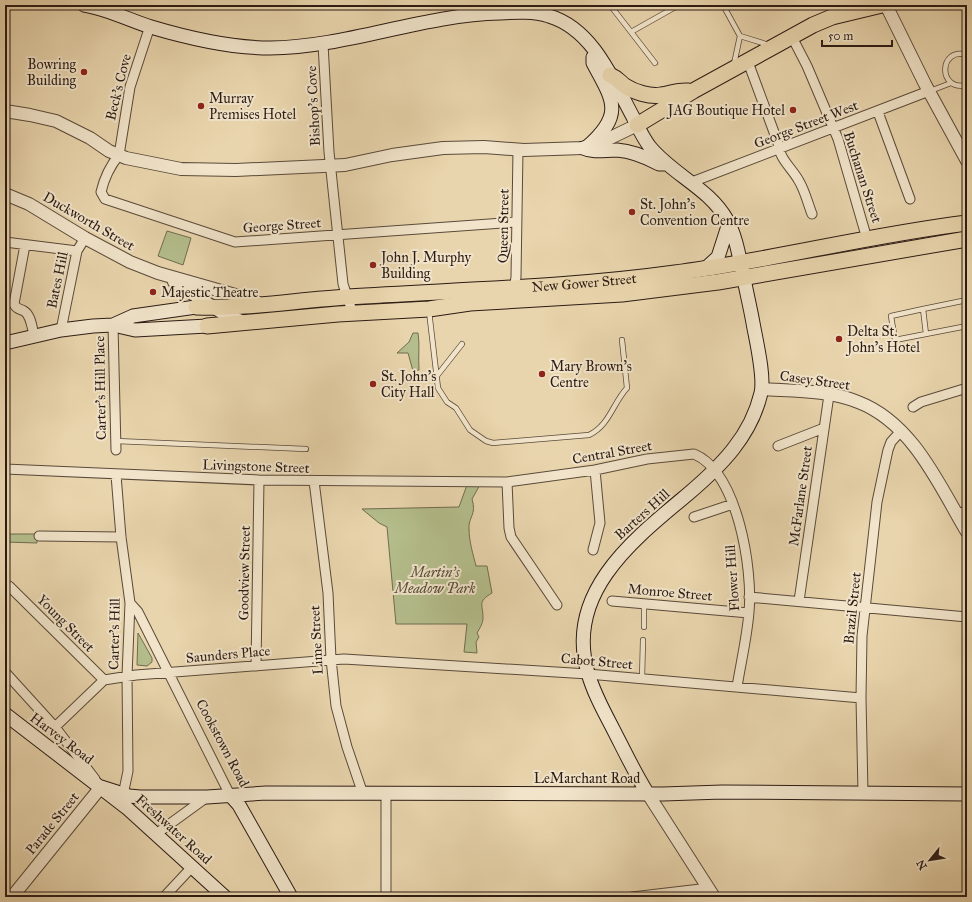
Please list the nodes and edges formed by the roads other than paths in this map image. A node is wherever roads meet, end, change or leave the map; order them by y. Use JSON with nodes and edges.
{"nodes":[{"id":1,"x":84,"y":5,"type":"edge"},
{"id":2,"x":610,"y":5,"type":"edge"},
{"id":3,"x":679,"y":5,"type":"edge"},
{"id":4,"x":723,"y":5,"type":"edge"},
{"id":5,"x":882,"y":5,"type":"edge"},
{"id":6,"x":886,"y":5,"type":"edge"},
{"id":7,"x":150,"y":26,"type":"junction"},
{"id":8,"x":631,"y":32,"type":"junction"},
{"id":9,"x":740,"y":36,"type":"junction"},
{"id":10,"x":792,"y":37,"type":"junction"},
{"id":11,"x":323,"y":44,"type":"junction"},
{"id":12,"x":777,"y":46,"type":"junction"},
{"id":13,"x":593,"y":48,"type":"junction"},
{"id":14,"x":966,"y":54,"type":"edge"},
{"id":15,"x":748,"y":62,"type":"junction"},
{"id":16,"x":655,"y":63,"type":"dead end"},
{"id":17,"x":732,"y":70,"type":"junction"},
{"id":18,"x":610,"y":75,"type":"junction"},
{"id":19,"x":951,"y":83,"type":"junction"},
{"id":20,"x":967,"y":85,"type":"edge"},
{"id":21,"x":693,"y":91,"type":"junction"},
{"id":22,"x":929,"y":91,"type":"junction"},
{"id":23,"x":5,"y":111,"type":"edge"},
{"id":24,"x":878,"y":112,"type":"junction"},
{"id":25,"x":637,"y":125,"type":"junction"},
{"id":26,"x":832,"y":129,"type":"junction"},
{"id":27,"x":585,"y":147,"type":"junction"},
{"id":28,"x":518,"y":150,"type":"junction"},
{"id":29,"x":778,"y":150,"type":"junction"},
{"id":30,"x":119,"y":155,"type":"junction"},
{"id":31,"x":967,"y":161,"type":"edge"},
{"id":32,"x":667,"y":163,"type":"junction"},
{"id":33,"x":331,"y":166,"type":"junction"},
{"id":34,"x":692,"y":182,"type":"junction"},
{"id":35,"x":5,"y":194,"type":"edge"},
{"id":36,"x":910,"y":199,"type":"dead end"},
{"id":37,"x":812,"y":214,"type":"dead end"},
{"id":38,"x":516,"y":222,"type":"junction"},
{"id":39,"x":729,"y":223,"type":"junction"},
{"id":40,"x":967,"y":223,"type":"edge"},
{"id":41,"x":339,"y":235,"type":"junction"},
{"id":42,"x":85,"y":238,"type":"junction"},
{"id":43,"x":867,"y":239,"type":"junction"},
{"id":44,"x":967,"y":239,"type":"edge"},
{"id":45,"x":5,"y":242,"type":"edge"},
{"id":46,"x":25,"y":245,"type":"junction"},
{"id":47,"x":77,"y":251,"type":"junction"},
{"id":48,"x":740,"y":262,"type":"junction"},
{"id":49,"x":706,"y":268,"type":"junction"},
{"id":50,"x":158,"y":273,"type":"junction"},
{"id":51,"x":743,"y":278,"type":"junction"},
{"id":52,"x":515,"y":287,"type":"junction"},
{"id":53,"x":347,"y":297,"type":"junction"},
{"id":54,"x":967,"y":300,"type":"edge"},
{"id":55,"x":509,"y":301,"type":"junction"},
{"id":56,"x":10,"y":304,"type":"edge"},
{"id":57,"x":262,"y":305,"type":"junction"},
{"id":58,"x":196,"y":307,"type":"joint"},
{"id":59,"x":216,"y":308,"type":"junction"},
{"id":60,"x":429,"y":309,"type":"junction"},
{"id":61,"x":923,"y":309,"type":"junction"},
{"id":62,"x":353,"y":314,"type":"junction"},
{"id":63,"x":244,"y":322,"type":"junction"},
{"id":64,"x":113,"y":325,"type":"junction"},
{"id":65,"x":207,"y":326,"type":"joint"},
{"id":66,"x":967,"y":326,"type":"edge"},
{"id":67,"x":60,"y":330,"type":"junction"},
{"id":68,"x":926,"y":334,"type":"junction"},
{"id":69,"x":34,"y":335,"type":"junction"},
{"id":70,"x":622,"y":340,"type":"dead end"},
{"id":71,"x":5,"y":343,"type":"edge"},
{"id":72,"x":462,"y":344,"type":"dead end"},
{"id":73,"x":436,"y":377,"type":"junction"},
{"id":74,"x":967,"y":388,"type":"edge"},
{"id":75,"x":762,"y":389,"type":"junction"},
{"id":76,"x":829,"y":395,"type":"junction"},
{"id":77,"x":913,"y":406,"type":"dead end"},
{"id":78,"x":824,"y":428,"type":"junction"},
{"id":79,"x":901,"y":431,"type":"junction"},
{"id":80,"x":116,"y":441,"type":"junction"},
{"id":81,"x":778,"y":446,"type":"dead end"},
{"id":82,"x":306,"y":449,"type":"dead end"},
{"id":83,"x":116,"y":450,"type":"dead end"},
{"id":84,"x":5,"y":469,"type":"edge"},
{"id":85,"x":595,"y":470,"type":"junction"},
{"id":86,"x":715,"y":472,"type":"junction"},
{"id":87,"x":116,"y":474,"type":"junction"},
{"id":88,"x":259,"y":480,"type":"junction"},
{"id":89,"x":314,"y":481,"type":"junction"},
{"id":90,"x":507,"y":482,"type":"junction"},
{"id":91,"x":733,"y":504,"type":"junction"},
{"id":92,"x":962,"y":512,"type":"edge"},
{"id":93,"x":694,"y":517,"type":"dead end"},
{"id":94,"x":967,"y":532,"type":"edge"},
{"id":95,"x":39,"y":536,"type":"dead end"},
{"id":96,"x":121,"y":537,"type":"junction"},
{"id":97,"x":594,"y":550,"type":"dead end"},
{"id":98,"x":9,"y":586,"type":"dead end"},
{"id":99,"x":749,"y":597,"type":"junction"},
{"id":100,"x":612,"y":601,"type":"dead end"},
{"id":101,"x":800,"y":601,"type":"junction"},
{"id":102,"x":130,"y":603,"type":"junction"},
{"id":103,"x":644,"y":603,"type":"junction"},
{"id":104,"x":558,"y":605,"type":"dead end"},
{"id":105,"x":865,"y":609,"type":"junction"},
{"id":106,"x":749,"y":613,"type":"junction"},
{"id":107,"x":967,"y":617,"type":"edge"},
{"id":108,"x":644,"y":627,"type":"dead end"},
{"id":109,"x":643,"y":640,"type":"dead end"},
{"id":110,"x":331,"y":659,"type":"junction"},
{"id":111,"x":256,"y":666,"type":"junction"},
{"id":112,"x":5,"y":672,"type":"edge"},
{"id":113,"x":169,"y":673,"type":"junction"},
{"id":114,"x":588,"y":674,"type":"junction"},
{"id":115,"x":127,"y":676,"type":"junction"},
{"id":116,"x":642,"y":679,"type":"junction"},
{"id":117,"x":104,"y":680,"type":"junction"},
{"id":118,"x":737,"y":687,"type":"junction"},
{"id":119,"x":860,"y":698,"type":"junction"},
{"id":120,"x":5,"y":714,"type":"edge"},
{"id":121,"x":55,"y":727,"type":"junction"},
{"id":122,"x":101,"y":787,"type":"junction"},
{"id":123,"x":863,"y":793,"type":"junction"},
{"id":124,"x":123,"y":794,"type":"junction"},
{"id":125,"x":363,"y":794,"type":"junction"},
{"id":126,"x":386,"y":794,"type":"junction"},
{"id":127,"x":648,"y":794,"type":"junction"},
{"id":128,"x":967,"y":794,"type":"edge"},
{"id":129,"x":230,"y":795,"type":"junction"},
{"id":130,"x":207,"y":797,"type":"junction"},
{"id":131,"x":156,"y":834,"type":"junction"},
{"id":132,"x":192,"y":867,"type":"junction"},
{"id":133,"x":712,"y":892,"type":"edge"},
{"id":134,"x":12,"y":897,"type":"edge"},
{"id":135,"x":164,"y":897,"type":"edge"},
{"id":136,"x":225,"y":897,"type":"edge"},
{"id":137,"x":291,"y":897,"type":"edge"},
{"id":138,"x":386,"y":897,"type":"edge"},
{"id":139,"x":634,"y":897,"type":"edge"}],
"edges":[{"from":1,"to":7,"type":"main road"},
{"from":2,"to":8,"type":"lane"},
{"from":3,"to":8,"type":"lane"},
{"from":4,"to":9,"type":"lane"},
{"from":5,"to":10,"type":"main road"},
{"from":6,"to":22,"type":"street"},
{"from":7,"to":11,"type":"main road"},
{"from":7,"to":30,"type":"street","name":"Beck's Cove"},
{"from":8,"to":16,"type":"lane"},
{"from":9,"to":12,"type":"lane"},
{"from":9,"to":17,"type":"lane"},
{"from":10,"to":12,"type":"main road"},
{"from":10,"to":26,"type":"street","name":"Buchanan Street"},
{"from":11,"to":13,"type":"main road"},
{"from":11,"to":33,"type":"street","name":"Bishop's Cove"},
{"from":12,"to":15,"type":"main road"},
{"from":13,"to":18,"type":"main road"},
{"from":13,"to":27,"type":"main road"},
{"from":14,"to":19,"type":"lane"},
{"from":15,"to":17,"type":"main road"},
{"from":15,"to":29,"type":"street"},
{"from":17,"to":21,"type":"main road"},
{"from":18,"to":21,"type":"main road"},
{"from":18,"to":25,"type":"main road"},
{"from":19,"to":20,"type":"lane"},
{"from":19,"to":22,"type":"lane"},
{"from":21,"to":25,"type":"main road"},
{"from":22,"to":24,"type":"street","name":"George Street West"},
{"from":22,"to":31,"type":"street"},
{"from":23,"to":30,"type":"street"},
{"from":24,"to":26,"type":"street","name":"George Street West"},
{"from":24,"to":36,"type":"street"},
{"from":25,"to":27,"type":"street"},
{"from":25,"to":32,"type":"main road"},
{"from":26,"to":29,"type":"street","name":"George Street West"},
{"from":26,"to":43,"type":"street","name":"Buchanan Street"},
{"from":27,"to":28,"type":"street"},
{"from":27,"to":32,"type":"main road"},
{"from":28,"to":33,"type":"street"},
{"from":28,"to":38,"type":"street","name":"Queen Street"},
{"from":29,"to":34,"type":"street","name":"George Street West"},
{"from":29,"to":37,"type":"street"},
{"from":30,"to":33,"type":"street"},
{"from":30,"to":41,"type":"street","name":"George Street"},
{"from":32,"to":34,"type":"main road"},
{"from":33,"to":41,"type":"street","name":"Bishop's Cove"},
{"from":34,"to":39,"type":"main road"},
{"from":35,"to":42,"type":"street","name":"Duckworth Street"},
{"from":38,"to":41,"type":"street","name":"George Street"},
{"from":38,"to":52,"type":"street","name":"Queen Street"},
{"from":39,"to":48,"type":"main road","name":"Barters Hill"},
{"from":39,"to":49,"type":"main road"},
{"from":40,"to":43,"type":"main road","name":"New Gower Street"},
{"from":41,"to":53,"type":"street","name":"Bishop's Cove"},
{"from":42,"to":47,"type":"street","name":"Bates Hill"},
{"from":42,"to":50,"type":"street","name":"Duckworth Street"},
{"from":43,"to":48,"type":"main road","name":"New Gower Street"},
{"from":44,"to":51,"type":"main road","name":"New Gower Street"},
{"from":45,"to":46,"type":"street"},
{"from":46,"to":47,"type":"street"},
{"from":46,"to":56,"type":"street"},
{"from":47,"to":67,"type":"street","name":"Bates Hill"},
{"from":48,"to":49,"type":"main road","name":"New Gower Street"},
{"from":48,"to":51,"type":"main road","name":"Barters Hill"},
{"from":49,"to":52,"type":"main road","name":"New Gower Street"},
{"from":50,"to":57,"type":"street","name":"Duckworth Street"},
{"from":50,"to":59,"type":"street","name":"Duckworth Street"},
{"from":51,"to":55,"type":"main road","name":"New Gower Street"},
{"from":51,"to":75,"type":"main road","name":"Barters Hill"},
{"from":52,"to":53,"type":"main road","name":"New Gower Street"},
{"from":52,"to":55,"type":"street","name":"Queen Street"},
{"from":53,"to":57,"type":"main road","name":"New Gower Street"},
{"from":53,"to":62,"type":"street","name":"Bishop's Cove"},
{"from":54,"to":61,"type":"lane"},
{"from":55,"to":60,"type":"main road","name":"New Gower Street"},
{"from":56,"to":69,"type":"street"},
{"from":57,"to":59,"type":"main road","name":"New Gower Street"},
{"from":58,"to":59,"type":"main road","name":"New Gower Street"},
{"from":58,"to":64,"type":"main road"},
{"from":59,"to":63,"type":"street","name":"Duckworth Street"},
{"from":60,"to":62,"type":"main road","name":"New Gower Street"},
{"from":60,"to":73,"type":"lane"},
{"from":61,"to":68,"type":"lane"},
{"from":61,"to":68,"type":"lane"},
{"from":62,"to":63,"type":"main road","name":"New Gower Street"},
{"from":63,"to":65,"type":"main road","name":"New Gower Street"},
{"from":64,"to":65,"type":"main road"},
{"from":64,"to":67,"type":"main road"},
{"from":64,"to":80,"type":"street","name":"Carter's Hill Place"},
{"from":66,"to":68,"type":"lane"},
{"from":67,"to":69,"type":"main road"},
{"from":69,"to":71,"type":"main road"},
{"from":70,"to":73,"type":"lane"},
{"from":72,"to":73,"type":"lane"},
{"from":74,"to":77,"type":"street"},
{"from":75,"to":76,"type":"street","name":"Casey Street"},
{"from":75,"to":86,"type":"main road","name":"Barters Hill"},
{"from":76,"to":78,"type":"street","name":"McFarlane Street"},
{"from":76,"to":79,"type":"street","name":"Casey Street"},
{"from":78,"to":81,"type":"street"},
{"from":78,"to":101,"type":"street","name":"McFarlane Street"},
{"from":79,"to":92,"type":"street","name":"Casey Street"},
{"from":79,"to":105,"type":"street","name":"Brazil Street"},
{"from":80,"to":82,"type":"lane"},
{"from":80,"to":83,"type":"street","name":"Carter's Hill Place"},
{"from":84,"to":87,"type":"street","name":"Livingstone Street"},
{"from":85,"to":86,"type":"street","name":"Central Street"},
{"from":85,"to":90,"type":"street","name":"Central Street"},
{"from":85,"to":97,"type":"street"},
{"from":86,"to":91,"type":"street","name":"Flower Hill"},
{"from":86,"to":114,"type":"main road","name":"Barters Hill"},
{"from":87,"to":88,"type":"street","name":"Livingstone Street"},
{"from":87,"to":96,"type":"street","name":"Carter's Hill"},
{"from":88,"to":89,"type":"street","name":"Livingstone Street"},
{"from":88,"to":111,"type":"street","name":"Goodview Street"},
{"from":89,"to":90,"type":"street","name":"Livingstone Street"},
{"from":89,"to":110,"type":"street","name":"Lime Street"},
{"from":90,"to":104,"type":"street"},
{"from":91,"to":93,"type":"street"},
{"from":91,"to":99,"type":"street","name":"Flower Hill"},
{"from":92,"to":94,"type":"street","name":"Casey Street"},
{"from":95,"to":96,"type":"street"},
{"from":96,"to":102,"type":"street","name":"Carter's Hill"},
{"from":98,"to":117,"type":"street","name":"Young Street"},
{"from":99,"to":101,"type":"street"},
{"from":99,"to":106,"type":"street","name":"Flower Hill"},
{"from":100,"to":103,"type":"street","name":"Monroe Street"},
{"from":101,"to":105,"type":"street"},
{"from":102,"to":113,"type":"street","name":"Cookstown Road"},
{"from":102,"to":115,"type":"street","name":"Carter's Hill"},
{"from":103,"to":106,"type":"street","name":"Monroe Street"},
{"from":103,"to":108,"type":"lane"},
{"from":105,"to":107,"type":"street"},
{"from":105,"to":119,"type":"street","name":"Brazil Street"},
{"from":106,"to":118,"type":"street","name":"Flower Hill"},
{"from":109,"to":116,"type":"lane"},
{"from":110,"to":111,"type":"street","name":"Saunders Place"},
{"from":110,"to":114,"type":"street","name":"Cabot Street"},
{"from":110,"to":125,"type":"street","name":"Lime Street"},
{"from":111,"to":113,"type":"street","name":"Saunders Place"},
{"from":112,"to":121,"type":"street"},
{"from":113,"to":115,"type":"street","name":"Saunders Place"},
{"from":113,"to":129,"type":"street","name":"Cookstown Road"},
{"from":114,"to":116,"type":"street","name":"Cabot Street"},
{"from":114,"to":127,"type":"main road","name":"Barters Hill"},
{"from":115,"to":117,"type":"street","name":"Saunders Place"},
{"from":115,"to":124,"type":"street","name":"Carter's Hill"},
{"from":116,"to":118,"type":"street","name":"Cabot Street"},
{"from":117,"to":121,"type":"street"},
{"from":118,"to":119,"type":"street","name":"Cabot Street"},
{"from":119,"to":123,"type":"street","name":"Brazil Street"},
{"from":120,"to":122,"type":"main road","name":"Harvey Road"},
{"from":121,"to":122,"type":"street"},
{"from":122,"to":124,"type":"main road","name":"LeMarchant Road"},
{"from":122,"to":131,"type":"main road","name":"Freshwater Road"},
{"from":122,"to":134,"type":"street","name":"Parade Street"},
{"from":123,"to":127,"type":"main road","name":"LeMarchant Road"},
{"from":123,"to":128,"type":"main road","name":"LeMarchant Road"},
{"from":124,"to":130,"type":"main road","name":"LeMarchant Road"},
{"from":125,"to":126,"type":"main road","name":"LeMarchant Road"},
{"from":125,"to":129,"type":"main road","name":"LeMarchant Road"},
{"from":126,"to":127,"type":"main road","name":"LeMarchant Road"},
{"from":126,"to":138,"type":"street"},
{"from":127,"to":133,"type":"street"},
{"from":129,"to":130,"type":"main road","name":"LeMarchant Road"},
{"from":129,"to":137,"type":"main road","name":"Cookstown Road"},
{"from":130,"to":131,"type":"street"},
{"from":131,"to":132,"type":"main road","name":"Freshwater Road"},
{"from":132,"to":135,"type":"street"},
{"from":132,"to":136,"type":"main road","name":"Freshwater Road"},
{"from":133,"to":139,"type":"street"}]}
